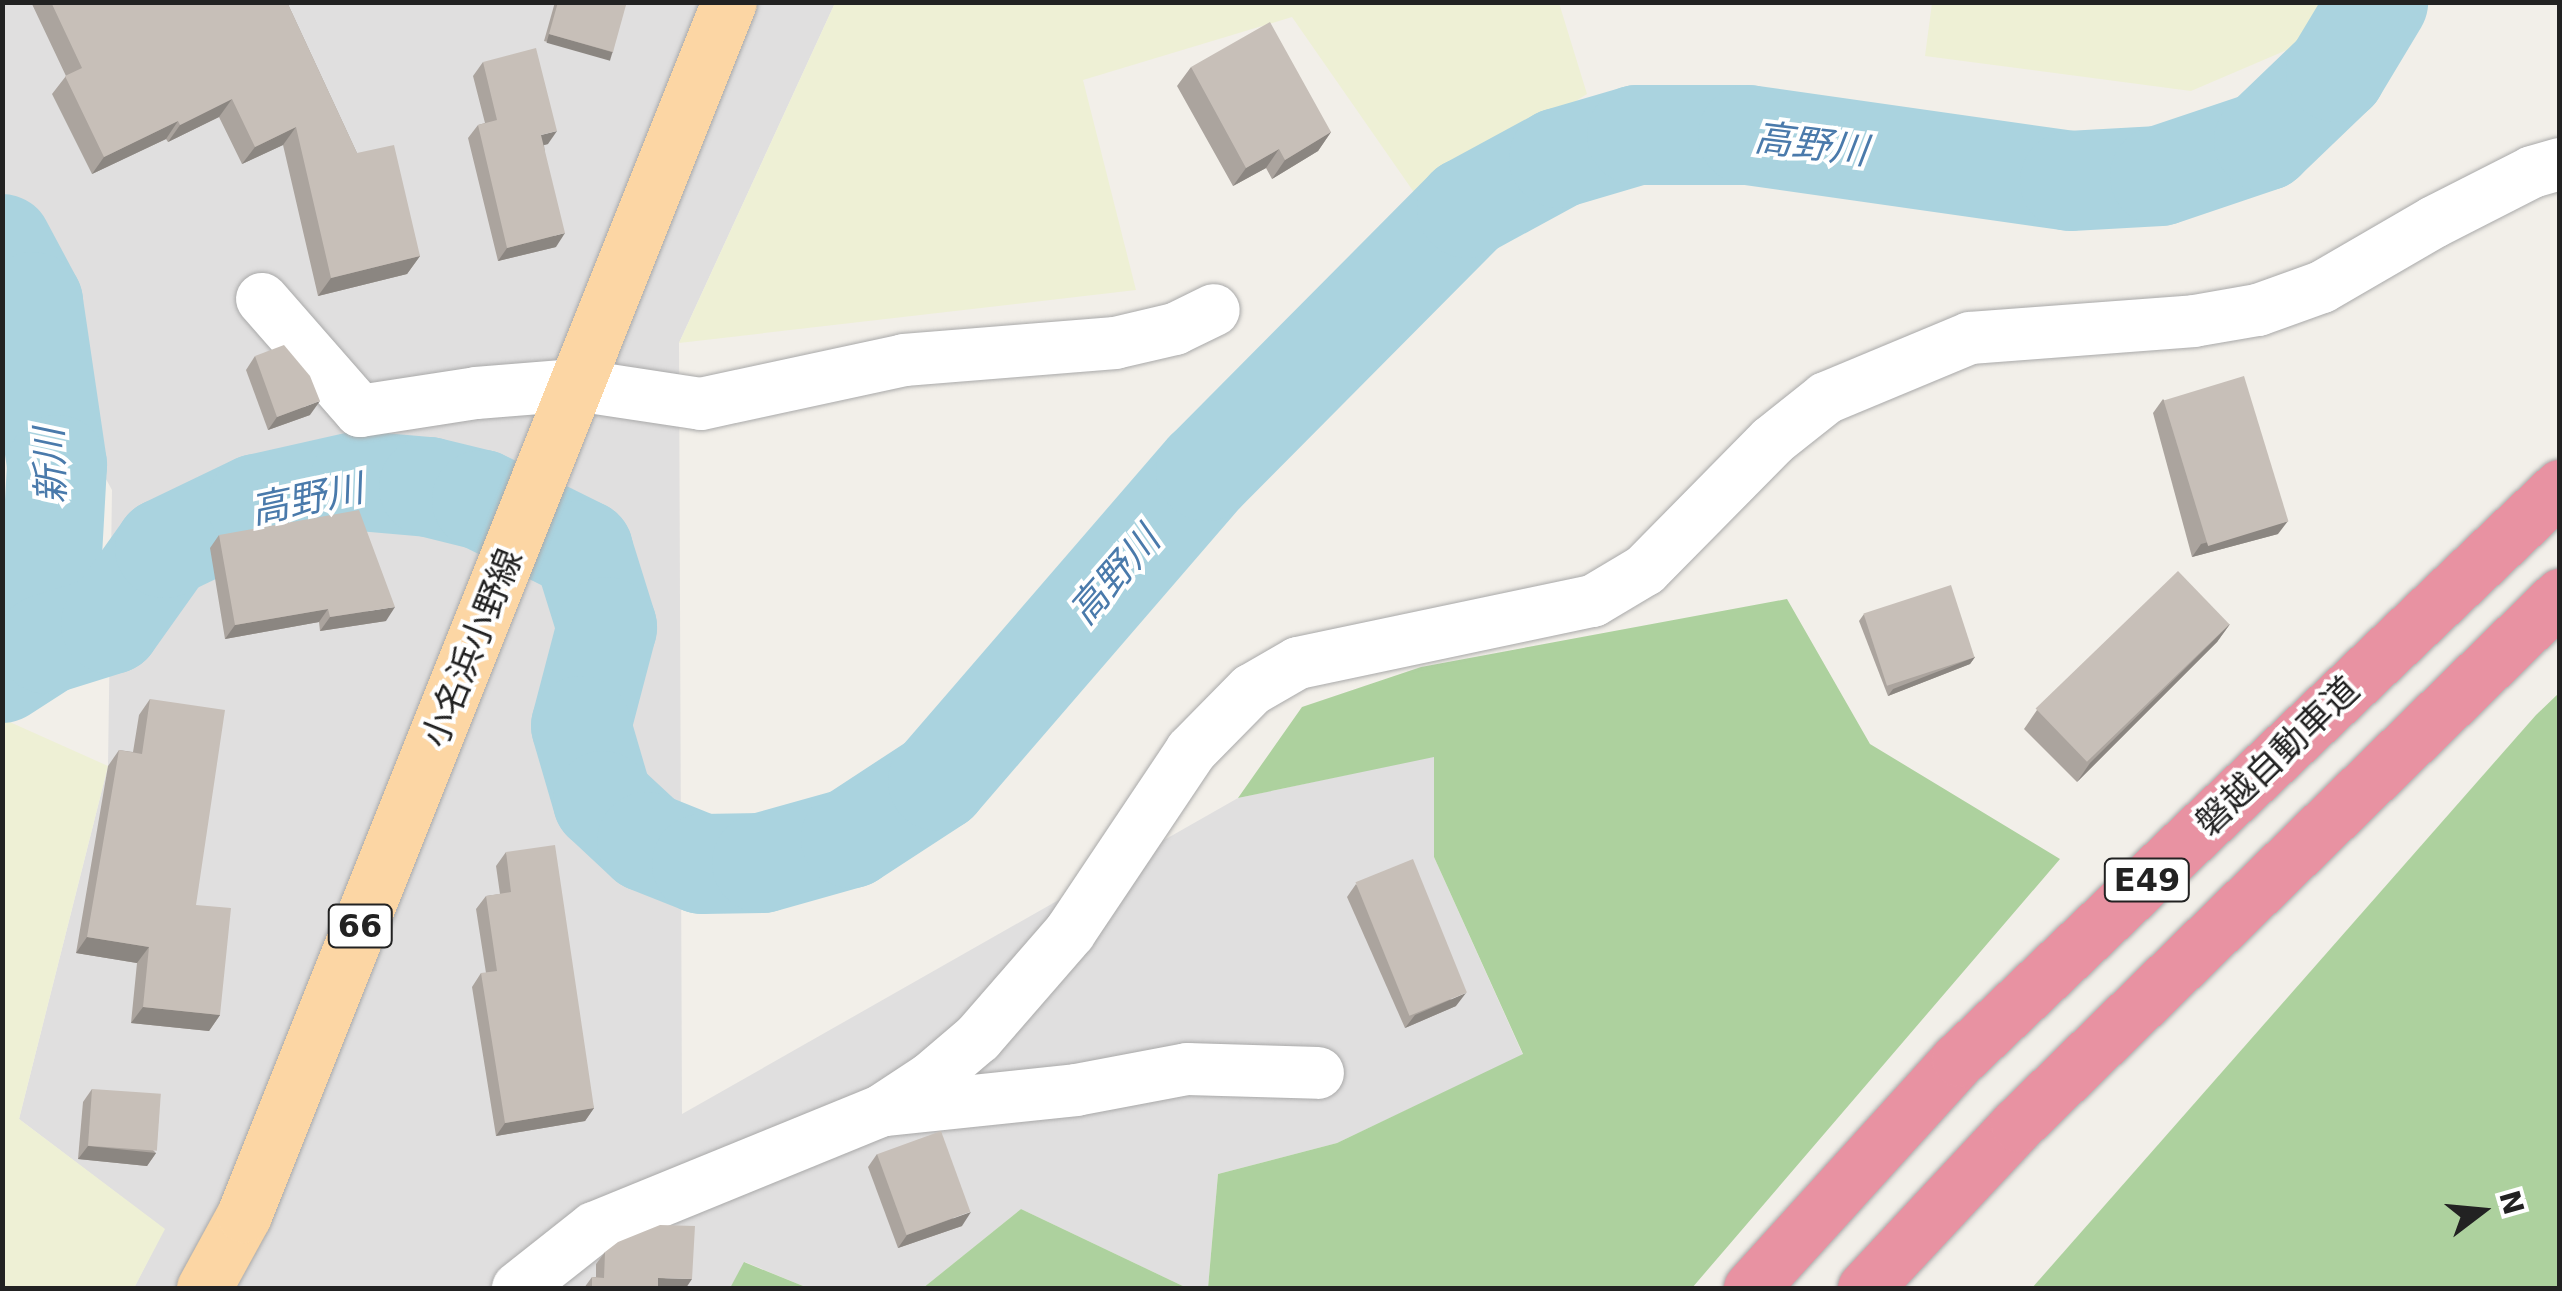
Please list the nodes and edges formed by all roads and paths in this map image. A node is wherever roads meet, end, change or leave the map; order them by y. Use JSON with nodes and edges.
{"nodes":[{"id":1,"x":729,"y":2,"type":"edge"},
{"id":2,"x":2560,"y":164,"type":"edge"},
{"id":3,"x":262,"y":299,"type":"dead end"},
{"id":4,"x":1214,"y":310,"type":"dead end"},
{"id":5,"x":576,"y":385,"type":"junction"},
{"id":6,"x":2560,"y":487,"type":"edge"},
{"id":7,"x":2560,"y":596,"type":"edge"},
{"id":8,"x":1318,"y":1072,"type":"dead end"},
{"id":9,"x":881,"y":1111,"type":"junction"},
{"id":10,"x":204,"y":1288,"type":"edge"},
{"id":11,"x":518,"y":1288,"type":"edge"},
{"id":12,"x":1750,"y":1288,"type":"edge"},
{"id":13,"x":1865,"y":1288,"type":"edge"}],
"edges":[{"from":1,"to":5,"type":"main road","name":"小名浜小野線","number":"66"},
{"from":2,"to":9,"type":"street"},
{"from":3,"to":5,"type":"street"},
{"from":4,"to":5,"type":"street"},
{"from":5,"to":10,"type":"main road","name":"小名浜小野線","number":"66"},
{"from":6,"to":12,"type":"highway","name":"磐越自動車道","number":"E49"},
{"from":7,"to":13,"type":"highway","number":"E49"},
{"from":8,"to":9,"type":"street"},
{"from":9,"to":11,"type":"street"}]}
